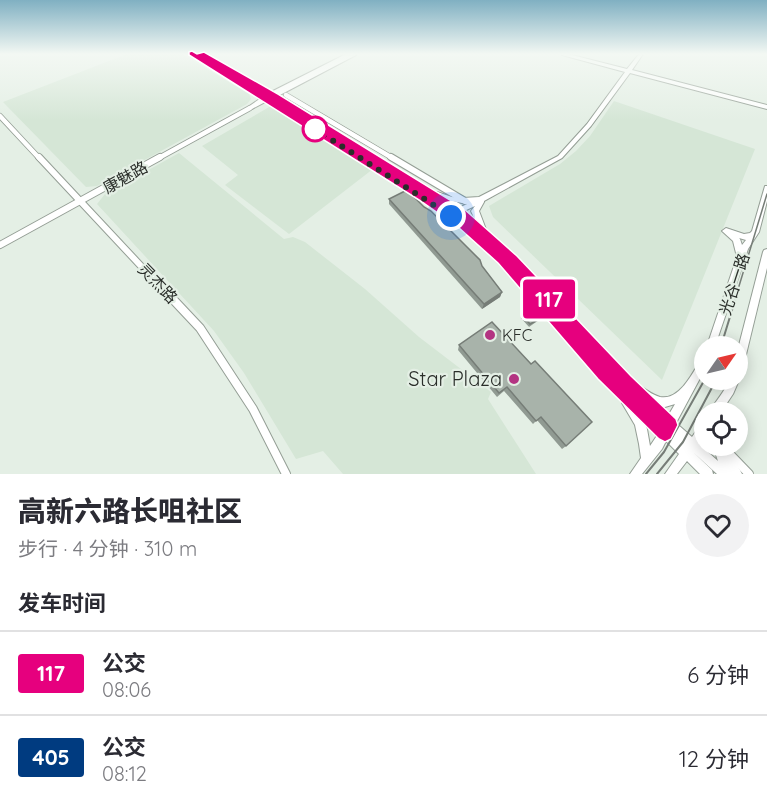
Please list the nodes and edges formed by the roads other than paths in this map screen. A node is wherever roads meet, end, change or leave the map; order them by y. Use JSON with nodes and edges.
{"nodes":[{"id":1,"x":232,"y":76,"type":"edge"},
{"id":2,"x":235,"y":76,"type":"edge"},
{"id":3,"x":308,"y":76,"type":"edge"},
{"id":4,"x":309,"y":76,"type":"edge"},
{"id":5,"x":624,"y":76,"type":"edge"},
{"id":6,"x":648,"y":76,"type":"edge"},
{"id":7,"x":250,"y":86,"type":"junction"},
{"id":8,"x":289,"y":86,"type":"junction"},
{"id":9,"x":286,"y":95,"type":"junction"},
{"id":10,"x":269,"y":97,"type":"junction"},
{"id":11,"x":278,"y":106,"type":"junction"},
{"id":12,"x":767,"y":107,"type":"edge"},
{"id":13,"x":250,"y":108,"type":"junction"},
{"id":14,"x":297,"y":111,"type":"junction"},
{"id":15,"x":0,"y":116,"type":"edge"},
{"id":16,"x":767,"y":188,"type":"edge"},
{"id":17,"x":424,"y":189,"type":"junction"},
{"id":18,"x":483,"y":197,"type":"junction"},
{"id":19,"x":465,"y":201,"type":"junction"},
{"id":20,"x":81,"y":202,"type":"junction"},
{"id":21,"x":453,"y":213,"type":"junction"},
{"id":22,"x":755,"y":231,"type":"junction"},
{"id":23,"x":493,"y":241,"type":"junction"},
{"id":24,"x":0,"y":245,"type":"edge"},
{"id":25,"x":767,"y":252,"type":"edge"},
{"id":26,"x":741,"y":257,"type":"junction"},
{"id":27,"x":764,"y":271,"type":"edge"},
{"id":28,"x":715,"y":336,"type":"edge"},
{"id":29,"x":746,"y":336,"type":"edge"},
{"id":30,"x":603,"y":374,"type":"junction"},
{"id":31,"x":626,"y":382,"type":"junction"},
{"id":32,"x":694,"y":382,"type":"edge"},
{"id":33,"x":694,"y":383,"type":"edge"},
{"id":34,"x":730,"y":391,"type":"joint"},
{"id":35,"x":722,"y":402,"type":"edge"},
{"id":36,"x":726,"y":402,"type":"edge"},
{"id":37,"x":667,"y":429,"type":"junction"},
{"id":38,"x":694,"y":443,"type":"edge"},
{"id":39,"x":689,"y":450,"type":"junction"},
{"id":40,"x":722,"y":456,"type":"edge"},
{"id":41,"x":730,"y":456,"type":"edge"},
{"id":42,"x":646,"y":459,"type":"junction"},
{"id":43,"x":286,"y":474,"type":"edge"},
{"id":44,"x":635,"y":474,"type":"edge"},
{"id":45,"x":670,"y":474,"type":"edge"},
{"id":46,"x":708,"y":474,"type":"edge"},
{"id":47,"x":725,"y":474,"type":"edge"},
{"id":48,"x":737,"y":474,"type":"edge"},
{"id":49,"x":749,"y":474,"type":"edge"}],
"edges":[{"from":1,"to":7,"type":"main road"},
{"from":2,"to":7,"type":"main road"},
{"from":3,"to":8,"type":"main road","name":"康魅路"},
{"from":4,"to":8,"type":"main road","name":"康魅路"},
{"from":5,"to":18,"type":"main road"},
{"from":6,"to":12,"type":"main road"},
{"from":7,"to":8,"type":"main road"},
{"from":7,"to":10,"type":"main road"},
{"from":7,"to":13,"type":"main road"},
{"from":8,"to":9,"type":"main road"},
{"from":8,"to":10,"type":"main road","name":"康魅路"},
{"from":9,"to":14,"type":"main road"},
{"from":9,"to":19,"type":"street"},
{"from":10,"to":11,"type":"main road"},
{"from":10,"to":13,"type":"main road","name":"康魅路"},
{"from":10,"to":14,"type":"main road"},
{"from":11,"to":13,"type":"main road"},
{"from":11,"to":21,"type":"main road"},
{"from":13,"to":20,"type":"street","name":"康魅路"},
{"from":14,"to":17,"type":"main road"},
{"from":15,"to":20,"type":"street","name":"灵杰路"},
{"from":16,"to":22,"type":"main road","name":"光谷一路"},
{"from":17,"to":19,"type":"main road"},
{"from":17,"to":21,"type":"main road"},
{"from":18,"to":19,"type":"main road"},
{"from":18,"to":21,"type":"main road"},
{"from":18,"to":23,"type":"main road"},
{"from":20,"to":24,"type":"street","name":"康魅路"},
{"from":20,"to":43,"type":"street","name":"灵杰路"},
{"from":21,"to":23,"type":"main road"},
{"from":21,"to":30,"type":"main road"},
{"from":22,"to":26,"type":"main road","name":"光谷一路"},
{"from":22,"to":26,"type":"main road"},
{"from":23,"to":31,"type":"main road"},
{"from":25,"to":27,"type":"main road","name":"光谷一路"},
{"from":26,"to":28,"type":"main road","name":"光谷一路"},
{"from":27,"to":29,"type":"main road","name":"光谷一路"},
{"from":30,"to":37,"type":"main road"},
{"from":30,"to":42,"type":"main road"},
{"from":31,"to":32,"type":"main road"},
{"from":31,"to":37,"type":"main road"},
{"from":33,"to":37,"type":"main road"},
{"from":34,"to":35,"type":"main road"},
{"from":34,"to":36,"type":"main road"},
{"from":37,"to":39,"type":"main road"},
{"from":37,"to":42,"type":"main road"},
{"from":38,"to":39,"type":"main road"},
{"from":39,"to":45,"type":"main road"},
{"from":39,"to":46,"type":"main road"},
{"from":39,"to":47,"type":"main road"},
{"from":40,"to":48,"type":"main road"},
{"from":41,"to":49,"type":"street"},
{"from":42,"to":44,"type":"main road"}]}
